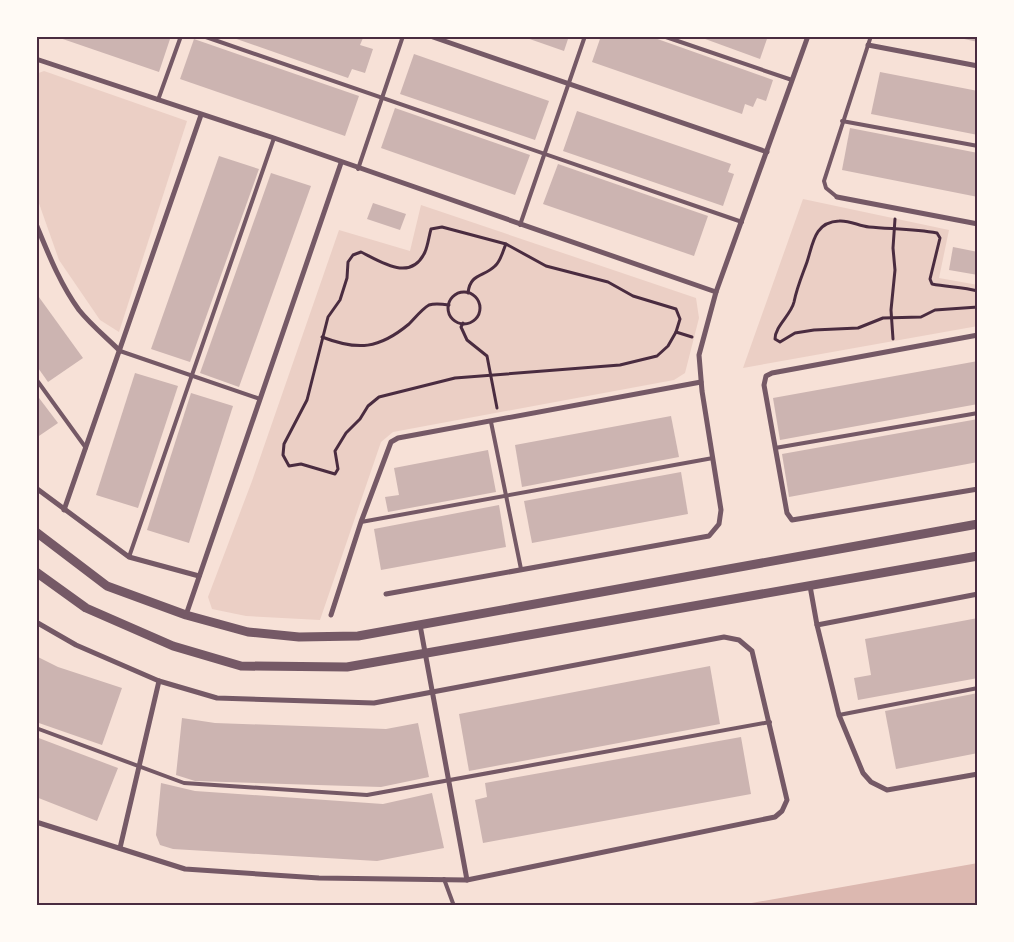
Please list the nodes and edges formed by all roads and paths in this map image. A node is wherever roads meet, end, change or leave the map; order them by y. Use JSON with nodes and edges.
{"nodes":[{"id":1,"x":181,"y":36,"type":"edge"},
{"id":2,"x":203,"y":36,"type":"edge"},
{"id":3,"x":403,"y":36,"type":"edge"},
{"id":4,"x":430,"y":36,"type":"edge"},
{"id":5,"x":585,"y":36,"type":"edge"},
{"id":6,"x":663,"y":36,"type":"edge"},
{"id":7,"x":808,"y":36,"type":"edge"},
{"id":8,"x":871,"y":36,"type":"edge"},
{"id":9,"x":868,"y":45,"type":"junction"},
{"id":10,"x":36,"y":60,"type":"edge"},
{"id":11,"x":978,"y":66,"type":"edge"},
{"id":12,"x":792,"y":80,"type":"junction"},
{"id":13,"x":568,"y":84,"type":"junction"},
{"id":14,"x":382,"y":97,"type":"junction"},
{"id":15,"x":158,"y":100,"type":"junction"},
{"id":16,"x":201,"y":115,"type":"junction"},
{"id":17,"x":842,"y":121,"type":"junction"},
{"id":18,"x":274,"y":138,"type":"junction"},
{"id":19,"x":978,"y":146,"type":"edge"},
{"id":20,"x":767,"y":152,"type":"junction"},
{"id":21,"x":545,"y":153,"type":"junction"},
{"id":22,"x":341,"y":163,"type":"junction"},
{"id":23,"x":358,"y":169,"type":"junction"},
{"id":24,"x":837,"y":197,"type":"joint"},
{"id":25,"x":895,"y":218,"type":"dead end"},
{"id":26,"x":743,"y":222,"type":"junction"},
{"id":27,"x":36,"y":224,"type":"edge"},
{"id":28,"x":978,"y":224,"type":"edge"},
{"id":29,"x":520,"y":225,"type":"junction"},
{"id":30,"x":893,"y":230,"type":"junction"},
{"id":31,"x":506,"y":244,"type":"junction"},
{"id":32,"x":978,"y":291,"type":"edge"},
{"id":33,"x":468,"y":292,"type":"junction"},
{"id":34,"x":716,"y":292,"type":"junction"},
{"id":35,"x":449,"y":305,"type":"junction"},
{"id":36,"x":978,"y":307,"type":"edge"},
{"id":37,"x":890,"y":319,"type":"junction"},
{"id":38,"x":463,"y":323,"type":"junction"},
{"id":39,"x":676,"y":332,"type":"junction"},
{"id":40,"x":978,"y":335,"type":"edge"},
{"id":41,"x":322,"y":337,"type":"junction"},
{"id":42,"x":694,"y":338,"type":"dead end"},
{"id":43,"x":894,"y":341,"type":"dead end"},
{"id":44,"x":120,"y":351,"type":"junction"},
{"id":45,"x":491,"y":374,"type":"junction"},
{"id":46,"x":192,"y":376,"type":"junction"},
{"id":47,"x":36,"y":379,"type":"edge"},
{"id":48,"x":701,"y":382,"type":"junction"},
{"id":49,"x":260,"y":399,"type":"junction"},
{"id":50,"x":497,"y":413,"type":"dead end"},
{"id":51,"x":978,"y":413,"type":"edge"},
{"id":52,"x":492,"y":422,"type":"junction"},
{"id":53,"x":86,"y":448,"type":"junction"},
{"id":54,"x":775,"y":448,"type":"junction"},
{"id":55,"x":713,"y":458,"type":"junction"},
{"id":56,"x":36,"y":488,"type":"edge"},
{"id":57,"x":978,"y":489,"type":"edge"},
{"id":58,"x":506,"y":495,"type":"junction"},
{"id":59,"x":64,"y":510,"type":"junction"},
{"id":60,"x":361,"y":522,"type":"junction"},
{"id":61,"x":978,"y":524,"type":"edge"},
{"id":62,"x":36,"y":532,"type":"edge"},
{"id":63,"x":129,"y":556,"type":"junction"},
{"id":64,"x":978,"y":556,"type":"edge"},
{"id":65,"x":521,"y":569,"type":"junction"},
{"id":66,"x":36,"y":572,"type":"edge"},
{"id":67,"x":199,"y":576,"type":"junction"},
{"id":68,"x":810,"y":586,"type":"junction"},
{"id":69,"x":386,"y":594,"type":"dead end"},
{"id":70,"x":978,"y":594,"type":"edge"},
{"id":71,"x":186,"y":615,"type":"junction"},
{"id":72,"x":331,"y":615,"type":"dead end"},
{"id":73,"x":36,"y":622,"type":"edge"},
{"id":74,"x":817,"y":625,"type":"junction"},
{"id":75,"x":420,"y":626,"type":"junction"},
{"id":76,"x":425,"y":655,"type":"junction"},
{"id":77,"x":159,"y":681,"type":"junction"},
{"id":78,"x":978,"y":688,"type":"edge"},
{"id":79,"x":432,"y":693,"type":"junction"},
{"id":80,"x":839,"y":715,"type":"junction"},
{"id":81,"x":770,"y":722,"type":"junction"},
{"id":82,"x":36,"y":728,"type":"edge"},
{"id":83,"x":141,"y":767,"type":"junction"},
{"id":84,"x":978,"y":774,"type":"edge"},
{"id":85,"x":449,"y":782,"type":"junction"},
{"id":86,"x":36,"y":822,"type":"edge"},
{"id":87,"x":120,"y":848,"type":"junction"},
{"id":88,"x":444,"y":879,"type":"junction"},
{"id":89,"x":467,"y":880,"type":"junction"},
{"id":90,"x":454,"y":906,"type":"edge"}],
"edges":[{"from":1,"to":15,"type":"lane"},
{"from":2,"to":14,"type":"lane"},
{"from":3,"to":14,"type":"lane"},
{"from":4,"to":13,"type":"street"},
{"from":5,"to":13,"type":"lane"},
{"from":6,"to":12,"type":"lane"},
{"from":7,"to":12,"type":"street"},
{"from":8,"to":9,"type":"lane"},
{"from":9,"to":11,"type":"street"},
{"from":9,"to":17,"type":"lane"},
{"from":10,"to":15,"type":"street"},
{"from":12,"to":20,"type":"street"},
{"from":13,"to":20,"type":"street"},
{"from":13,"to":21,"type":"lane"},
{"from":14,"to":21,"type":"lane"},
{"from":14,"to":23,"type":"lane"},
{"from":15,"to":16,"type":"street"},
{"from":16,"to":18,"type":"street"},
{"from":16,"to":44,"type":"street"},
{"from":17,"to":19,"type":"lane"},
{"from":17,"to":24,"type":"lane"},
{"from":18,"to":22,"type":"street"},
{"from":18,"to":46,"type":"lane"},
{"from":20,"to":26,"type":"street"},
{"from":21,"to":26,"type":"lane"},
{"from":21,"to":29,"type":"lane"},
{"from":22,"to":23,"type":"street"},
{"from":22,"to":49,"type":"street"},
{"from":23,"to":29,"type":"street"},
{"from":24,"to":28,"type":"street"},
{"from":25,"to":30,"type":"path"},
{"from":26,"to":34,"type":"street"},
{"from":27,"to":44,"type":"street"},
{"from":29,"to":34,"type":"street"},
{"from":30,"to":32,"type":"path"},
{"from":30,"to":37,"type":"path"},
{"from":30,"to":37,"type":"path"},
{"from":31,"to":33,"type":"path"},
{"from":31,"to":39,"type":"path"},
{"from":31,"to":41,"type":"path"},
{"from":33,"to":35,"type":"path"},
{"from":33,"to":38,"type":"path"},
{"from":34,"to":48,"type":"street"},
{"from":35,"to":38,"type":"path"},
{"from":35,"to":41,"type":"path"},
{"from":36,"to":37,"type":"path"},
{"from":37,"to":43,"type":"path"},
{"from":38,"to":45,"type":"path"},
{"from":39,"to":42,"type":"path"},
{"from":39,"to":45,"type":"path"},
{"from":40,"to":54,"type":"street"},
{"from":41,"to":45,"type":"path"},
{"from":44,"to":46,"type":"lane"},
{"from":44,"to":53,"type":"street"},
{"from":45,"to":50,"type":"path"},
{"from":46,"to":49,"type":"lane"},
{"from":46,"to":63,"type":"lane"},
{"from":47,"to":53,"type":"lane"},
{"from":48,"to":52,"type":"street"},
{"from":48,"to":55,"type":"street"},
{"from":49,"to":67,"type":"street"},
{"from":51,"to":54,"type":"lane"},
{"from":52,"to":58,"type":"lane"},
{"from":52,"to":60,"type":"street"},
{"from":53,"to":59,"type":"street"},
{"from":54,"to":57,"type":"street"},
{"from":55,"to":58,"type":"lane"},
{"from":55,"to":65,"type":"street"},
{"from":56,"to":59,"type":"street"},
{"from":58,"to":60,"type":"lane"},
{"from":58,"to":65,"type":"lane"},
{"from":59,"to":63,"type":"street"},
{"from":60,"to":72,"type":"street"},
{"from":61,"to":75,"type":"street"},
{"from":62,"to":71,"type":"street"},
{"from":63,"to":67,"type":"street"},
{"from":64,"to":68,"type":"street"},
{"from":65,"to":69,"type":"street"},
{"from":66,"to":76,"type":"street"},
{"from":67,"to":71,"type":"street"},
{"from":68,"to":74,"type":"street"},
{"from":68,"to":76,"type":"street"},
{"from":70,"to":74,"type":"street"},
{"from":71,"to":75,"type":"street"},
{"from":73,"to":77,"type":"street"},
{"from":74,"to":80,"type":"street"},
{"from":75,"to":76,"type":"street"},
{"from":76,"to":79,"type":"street"},
{"from":77,"to":79,"type":"street"},
{"from":77,"to":83,"type":"street"},
{"from":78,"to":80,"type":"lane"},
{"from":79,"to":81,"type":"street"},
{"from":79,"to":85,"type":"street"},
{"from":80,"to":84,"type":"street"},
{"from":81,"to":85,"type":"lane"},
{"from":81,"to":89,"type":"street"},
{"from":82,"to":83,"type":"lane"},
{"from":83,"to":85,"type":"lane"},
{"from":83,"to":87,"type":"street"},
{"from":85,"to":89,"type":"street"},
{"from":86,"to":87,"type":"street"},
{"from":87,"to":88,"type":"street"},
{"from":88,"to":89,"type":"street"},
{"from":88,"to":90,"type":"lane"}]}
